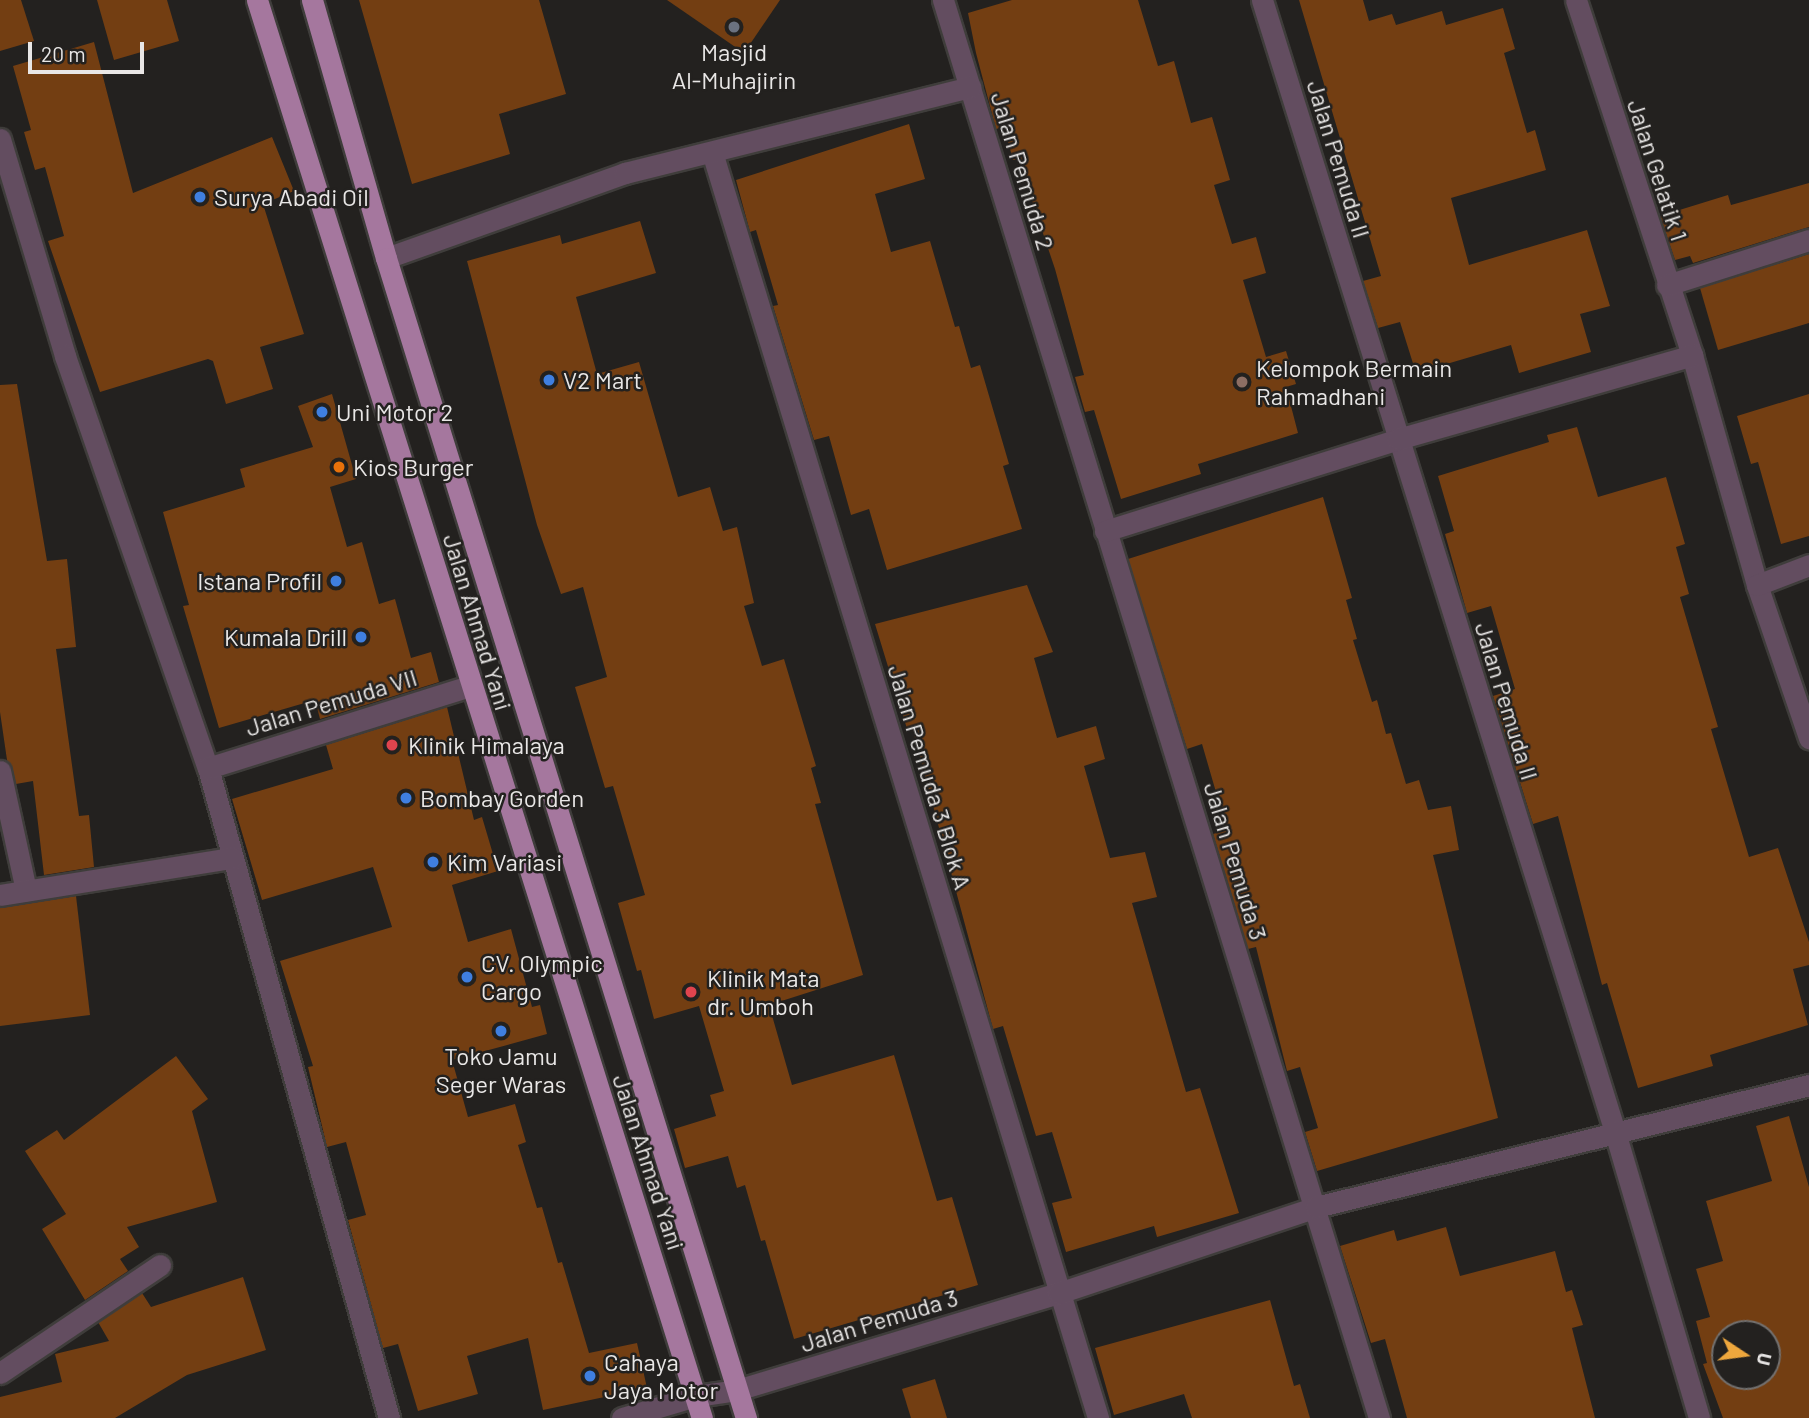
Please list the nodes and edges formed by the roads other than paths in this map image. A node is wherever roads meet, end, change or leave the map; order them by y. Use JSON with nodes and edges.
{"nodes":[{"id":1,"x":257,"y":0,"type":"edge"},
{"id":2,"x":312,"y":0,"type":"edge"},
{"id":3,"x":943,"y":0,"type":"edge"},
{"id":4,"x":1262,"y":0,"type":"edge"},
{"id":5,"x":1576,"y":0,"type":"edge"},
{"id":6,"x":970,"y":87,"type":"junction"},
{"id":7,"x":0,"y":139,"type":"edge"},
{"id":8,"x":712,"y":152,"type":"junction"},
{"id":9,"x":1809,"y":240,"type":"edge"},
{"id":10,"x":386,"y":258,"type":"junction"},
{"id":11,"x":1667,"y":285,"type":"junction"},
{"id":12,"x":1692,"y":355,"type":"junction"},
{"id":13,"x":1398,"y":439,"type":"junction"},
{"id":14,"x":1105,"y":531,"type":"junction"},
{"id":15,"x":1809,"y":565,"type":"edge"},
{"id":16,"x":1758,"y":585,"type":"junction"},
{"id":17,"x":470,"y":686,"type":"junction"},
{"id":18,"x":1809,"y":738,"type":"edge"},
{"id":19,"x":208,"y":768,"type":"junction"},
{"id":20,"x":0,"y":771,"type":"edge"},
{"id":21,"x":232,"y":858,"type":"junction"},
{"id":22,"x":26,"y":890,"type":"junction"},
{"id":23,"x":0,"y":895,"type":"edge"},
{"id":24,"x":1809,"y":1085,"type":"edge"},
{"id":25,"x":1615,"y":1132,"type":"junction"},
{"id":26,"x":1316,"y":1207,"type":"junction"},
{"id":27,"x":160,"y":1265,"type":"dead end"},
{"id":28,"x":1059,"y":1293,"type":"junction"},
{"id":29,"x":0,"y":1373,"type":"edge"},
{"id":30,"x":737,"y":1390,"type":"junction"},
{"id":31,"x":696,"y":1396,"type":"junction"},
{"id":32,"x":389,"y":1418,"type":"edge"},
{"id":33,"x":622,"y":1418,"type":"edge"},
{"id":34,"x":702,"y":1418,"type":"edge"},
{"id":35,"x":746,"y":1418,"type":"edge"},
{"id":36,"x":1098,"y":1418,"type":"edge"},
{"id":37,"x":1379,"y":1418,"type":"edge"},
{"id":38,"x":1699,"y":1418,"type":"edge"}],
"edges":[{"from":1,"to":17,"type":"main road","name":"Jalan Ahmad Yani"},
{"from":2,"to":10,"type":"main road","name":"Jalan Ahmad Yani"},
{"from":3,"to":6,"type":"street"},
{"from":4,"to":13,"type":"street","name":"Jalan Pemuda II"},
{"from":5,"to":11,"type":"street","name":"Jalan Gelatik 1"},
{"from":6,"to":8,"type":"street","name":"Jalan Pemuda 2"},
{"from":6,"to":14,"type":"street","name":"Jalan Pemuda 2"},
{"from":7,"to":19,"type":"street"},
{"from":8,"to":10,"type":"street","name":"Jalan Pemuda 2"},
{"from":8,"to":28,"type":"street","name":"Jalan Pemuda 3 Blok A"},
{"from":9,"to":11,"type":"street"},
{"from":10,"to":30,"type":"main road","name":"Jalan Ahmad Yani"},
{"from":11,"to":12,"type":"street","name":"Jalan Gelatik 1"},
{"from":12,"to":13,"type":"street"},
{"from":12,"to":16,"type":"street","name":"Jalan Gelatik 1"},
{"from":13,"to":14,"type":"street"},
{"from":13,"to":25,"type":"street","name":"Jalan Pemuda II"},
{"from":14,"to":26,"type":"street","name":"Jalan Pemuda 3"},
{"from":15,"to":16,"type":"street"},
{"from":16,"to":18,"type":"street","name":"Jalan Gelatik 1"},
{"from":17,"to":19,"type":"street","name":"Jalan Pemuda VII"},
{"from":17,"to":31,"type":"main road","name":"Jalan Ahmad Yani"},
{"from":19,"to":21,"type":"street"},
{"from":20,"to":22,"type":"street"},
{"from":21,"to":22,"type":"street"},
{"from":21,"to":32,"type":"street"},
{"from":22,"to":23,"type":"street"},
{"from":24,"to":25,"type":"street","name":"Jalan Pemuda 3"},
{"from":25,"to":26,"type":"street","name":"Jalan Pemuda 3"},
{"from":25,"to":38,"type":"street","name":"Jalan Pemuda II"},
{"from":26,"to":28,"type":"street","name":"Jalan Pemuda 3"},
{"from":26,"to":37,"type":"street","name":"Jalan Pemuda 3"},
{"from":27,"to":29,"type":"street"},
{"from":28,"to":30,"type":"street","name":"Jalan Pemuda 3"},
{"from":28,"to":36,"type":"street","name":"Jalan Pemuda 3 Blok A"},
{"from":30,"to":31,"type":"street","name":"Jalan Pemuda 3"},
{"from":30,"to":35,"type":"main road","name":"Jalan Ahmad Yani"},
{"from":31,"to":33,"type":"street","name":"Jalan Pemuda 3"},
{"from":31,"to":34,"type":"main road","name":"Jalan Ahmad Yani"}]}
